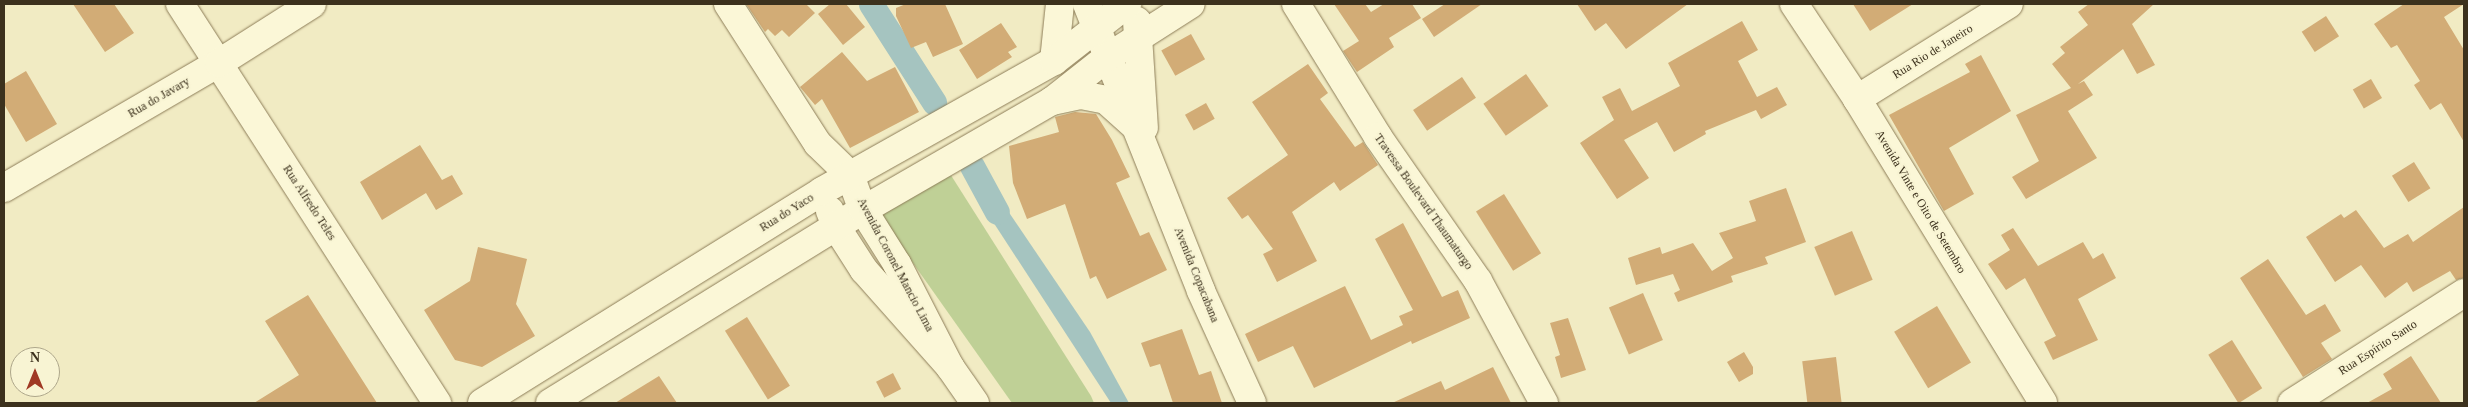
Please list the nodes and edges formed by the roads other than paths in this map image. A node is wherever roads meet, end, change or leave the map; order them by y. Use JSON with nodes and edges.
{"nodes":[{"id":1,"x":180,"y":4,"type":"edge"},
{"id":2,"x":312,"y":4,"type":"edge"},
{"id":3,"x":728,"y":4,"type":"edge"},
{"id":4,"x":1060,"y":4,"type":"edge"},
{"id":5,"x":1087,"y":4,"type":"edge"},
{"id":6,"x":1127,"y":4,"type":"edge"},
{"id":7,"x":1133,"y":4,"type":"edge"},
{"id":8,"x":1191,"y":4,"type":"edge"},
{"id":9,"x":1296,"y":4,"type":"edge"},
{"id":10,"x":1794,"y":4,"type":"edge"},
{"id":11,"x":2009,"y":4,"type":"edge"},
{"id":12,"x":1095,"y":30,"type":"junction"},
{"id":13,"x":1140,"y":35,"type":"junction"},
{"id":14,"x":1108,"y":57,"type":"junction"},
{"id":15,"x":1054,"y":61,"type":"junction"},
{"id":16,"x":219,"y":63,"type":"junction"},
{"id":17,"x":1857,"y":99,"type":"junction"},
{"id":18,"x":1052,"y":101,"type":"junction"},
{"id":19,"x":1142,"y":137,"type":"junction"},
{"id":20,"x":818,"y":144,"type":"junction"},
{"id":21,"x":850,"y":176,"type":"junction"},
{"id":22,"x":4,"y":188,"type":"edge"},
{"id":23,"x":822,"y":191,"type":"junction"},
{"id":24,"x":863,"y":210,"type":"junction"},
{"id":25,"x":837,"y":228,"type":"junction"},
{"id":26,"x":2464,"y":293,"type":"edge"},
{"id":27,"x":950,"y":367,"type":"junction"},
{"id":28,"x":437,"y":403,"type":"edge"},
{"id":29,"x":482,"y":403,"type":"edge"},
{"id":30,"x":550,"y":403,"type":"edge"},
{"id":31,"x":976,"y":403,"type":"edge"},
{"id":32,"x":1252,"y":403,"type":"edge"},
{"id":33,"x":1544,"y":403,"type":"edge"},
{"id":34,"x":2043,"y":403,"type":"edge"},
{"id":35,"x":2292,"y":403,"type":"edge"}],
"edges":[{"from":1,"to":16,"type":"street","name":"Rua Alfredo Teles"},
{"from":2,"to":16,"type":"street","name":"Rua do Javary"},
{"from":3,"to":20,"type":"street","name":"Avenida Coronel Mancio Lima"},
{"from":4,"to":15,"type":"street"},
{"from":5,"to":12,"type":"street","name":"Avenida Copacabana"},
{"from":6,"to":12,"type":"street","name":"Rua do Yaco"},
{"from":7,"to":13,"type":"street","name":"Avenida Copacabana"},
{"from":8,"to":13,"type":"street"},
{"from":9,"to":33,"type":"street","name":"Travessa Boulevard Thaumaturgo"},
{"from":10,"to":17,"type":"street","name":"Avenida Vinte e Oito de Setembro"},
{"from":11,"to":17,"type":"street","name":"Rua Rio de Janeiro"},
{"from":12,"to":14,"type":"street","name":"Avenida Copacabana"},
{"from":12,"to":15,"type":"street","name":"Rua do Yaco"},
{"from":13,"to":14,"type":"street"},
{"from":13,"to":19,"type":"street","name":"Avenida Copacabana"},
{"from":14,"to":18,"type":"street"},
{"from":14,"to":19,"type":"street","name":"Avenida Copacabana"},
{"from":15,"to":21,"type":"street","name":"Rua do Yaco"},
{"from":16,"to":22,"type":"street","name":"Rua do Javary"},
{"from":16,"to":28,"type":"street","name":"Rua Alfredo Teles"},
{"from":17,"to":34,"type":"street","name":"Avenida Vinte e Oito de Setembro"},
{"from":18,"to":19,"type":"street"},
{"from":18,"to":24,"type":"street"},
{"from":19,"to":32,"type":"street","name":"Avenida Copacabana"},
{"from":20,"to":21,"type":"street","name":"Avenida Coronel Mancio Lima"},
{"from":20,"to":23,"type":"street","name":"Avenida Coronel Mancio Lima"},
{"from":21,"to":23,"type":"street","name":"Rua do Yaco"},
{"from":21,"to":24,"type":"street","name":"Avenida Coronel Mancio Lima"},
{"from":23,"to":25,"type":"street","name":"Avenida Coronel Mancio Lima"},
{"from":23,"to":29,"type":"street","name":"Rua do Yaco"},
{"from":24,"to":25,"type":"street"},
{"from":24,"to":27,"type":"street","name":"Avenida Coronel Mancio Lima"},
{"from":25,"to":27,"type":"street","name":"Avenida Coronel Mancio Lima"},
{"from":25,"to":30,"type":"street"},
{"from":26,"to":35,"type":"street","name":"Rua Espírito Santo"},
{"from":27,"to":31,"type":"street","name":"Avenida Coronel Mancio Lima"}]}
